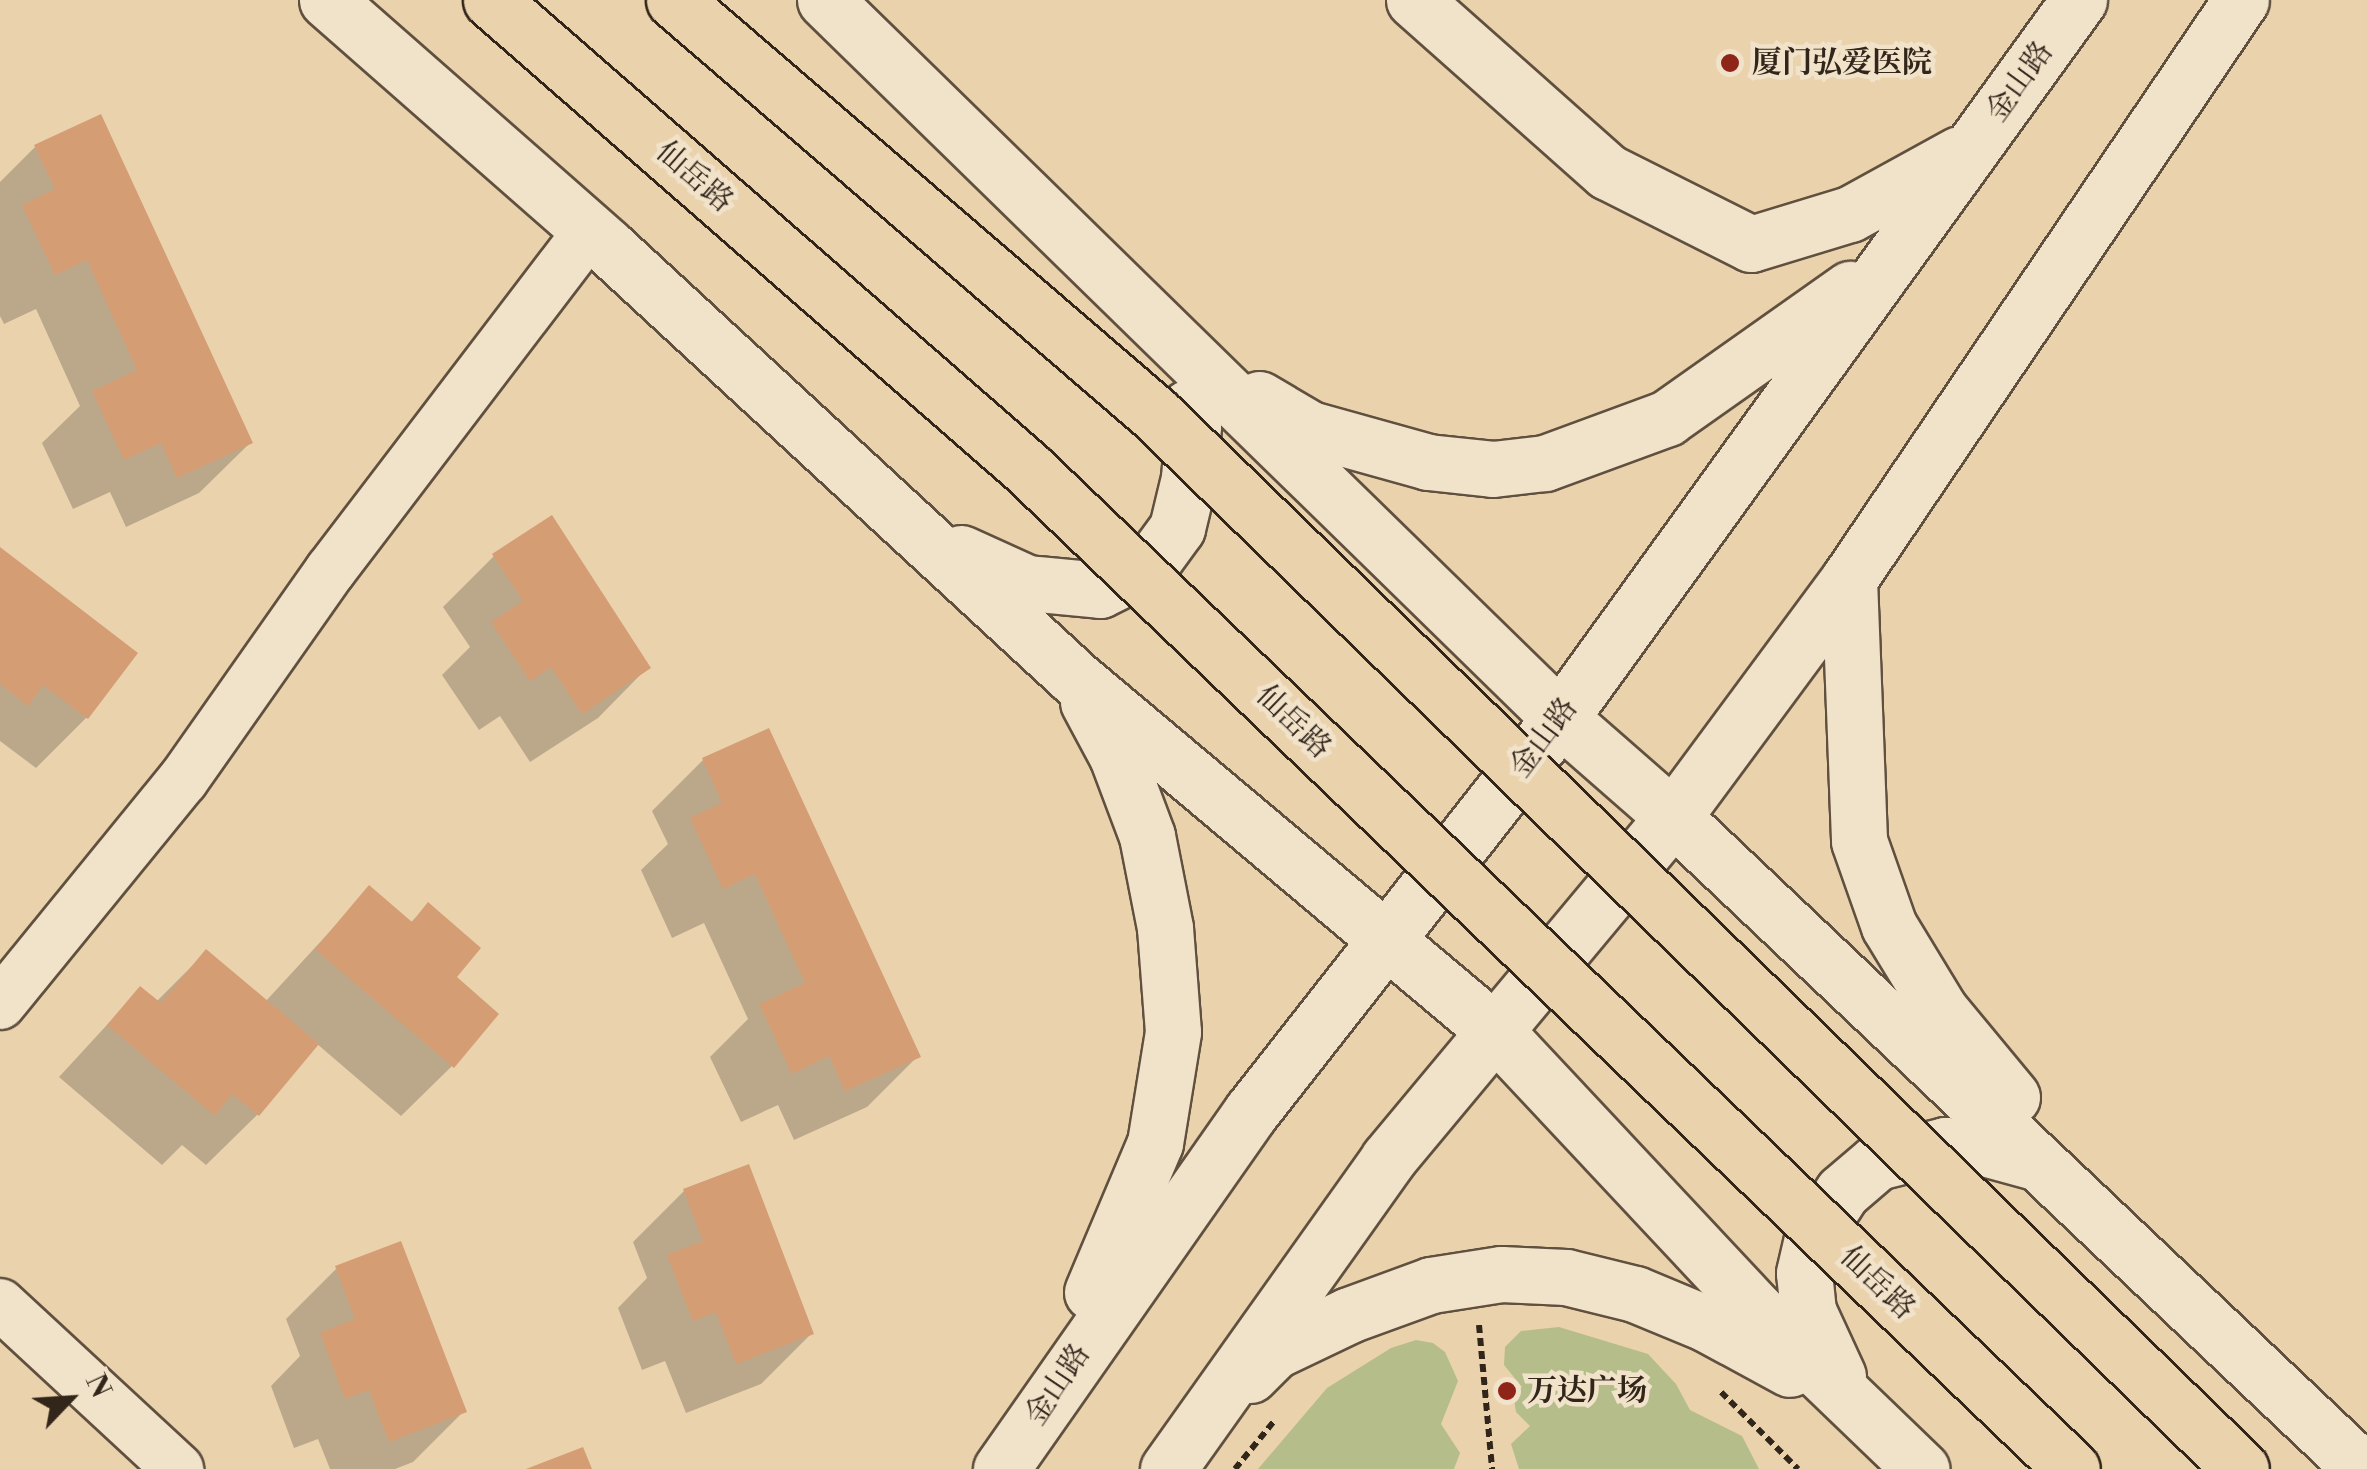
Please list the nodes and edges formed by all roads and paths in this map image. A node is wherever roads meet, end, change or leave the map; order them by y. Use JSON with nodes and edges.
{"nodes":[{"id":1,"x":327,"y":0,"type":"edge"},
{"id":2,"x":491,"y":0,"type":"edge"},
{"id":3,"x":674,"y":0,"type":"edge"},
{"id":4,"x":825,"y":0,"type":"edge"},
{"id":5,"x":1414,"y":0,"type":"edge"},
{"id":6,"x":2079,"y":0,"type":"edge"},
{"id":7,"x":2241,"y":0,"type":"edge"},
{"id":8,"x":1971,"y":148,"type":"junction"},
{"id":9,"x":1924,"y":216,"type":"junction"},
{"id":10,"x":590,"y":230,"type":"junction"},
{"id":11,"x":1173,"y":340,"type":"junction"},
{"id":12,"x":918,"y":533,"type":"junction"},
{"id":13,"x":1849,"y":579,"type":"junction"},
{"id":14,"x":1075,"y":678,"type":"junction"},
{"id":15,"x":1560,"y":718,"type":"junction"},
{"id":16,"x":1673,"y":817,"type":"junction"},
{"id":17,"x":1387,"y":941,"type":"junction"},
{"id":18,"x":0,"y":1004,"type":"edge"},
{"id":19,"x":1497,"y":1032,"type":"junction"},
{"id":20,"x":2039,"y":1164,"type":"junction"},
{"id":21,"x":2163,"y":1280,"type":"junction"},
{"id":22,"x":0,"y":1304,"type":"edge"},
{"id":23,"x":1478,"y":1314,"type":"dead end"},
{"id":24,"x":1711,"y":1385,"type":"dead end"},
{"id":25,"x":1850,"y":1401,"type":"junction"},
{"id":26,"x":1284,"y":1408,"type":"dead end"},
{"id":27,"x":1202,"y":1423,"type":"junction"},
{"id":28,"x":178,"y":1469,"type":"edge"},
{"id":29,"x":998,"y":1469,"type":"edge"},
{"id":30,"x":1168,"y":1469,"type":"edge"},
{"id":31,"x":1236,"y":1469,"type":"edge"},
{"id":32,"x":1492,"y":1469,"type":"edge"},
{"id":33,"x":1798,"y":1469,"type":"edge"},
{"id":34,"x":1921,"y":1469,"type":"edge"},
{"id":35,"x":2072,"y":1469,"type":"edge"},
{"id":36,"x":2241,"y":1469,"type":"edge"},
{"id":37,"x":2362,"y":1469,"type":"edge"}],
"edges":[{"from":1,"to":10,"type":"main road"},
{"from":2,"to":35,"type":"highway","name":"仙岳路","bridge":true},
{"from":3,"to":36,"type":"highway","bridge":true},
{"from":4,"to":11,"type":"main road"},
{"from":5,"to":8,"type":"main road"},
{"from":6,"to":8,"type":"main road","name":"金山路"},
{"from":7,"to":13,"type":"main road"},
{"from":8,"to":9,"type":"main road","name":"金山路"},
{"from":9,"to":11,"type":"main road"},
{"from":9,"to":15,"type":"main road","name":"金山路"},
{"from":10,"to":12,"type":"main road"},
{"from":10,"to":18,"type":"street"},
{"from":11,"to":12,"type":"main road"},
{"from":11,"to":15,"type":"main road"},
{"from":12,"to":14,"type":"main road"},
{"from":13,"to":16,"type":"main road"},
{"from":13,"to":21,"type":"main road"},
{"from":14,"to":17,"type":"main road"},
{"from":14,"to":29,"type":"main road"},
{"from":15,"to":16,"type":"main road"},
{"from":15,"to":17,"type":"main road","name":"金山路"},
{"from":16,"to":19,"type":"main road"},
{"from":16,"to":20,"type":"main road"},
{"from":17,"to":19,"type":"main road"},
{"from":17,"to":29,"type":"main road","name":"金山路"},
{"from":19,"to":25,"type":"main road"},
{"from":19,"to":27,"type":"main road"},
{"from":20,"to":21,"type":"main road"},
{"from":20,"to":25,"type":"main road"},
{"from":21,"to":37,"type":"main road"},
{"from":22,"to":28,"type":"street"},
{"from":23,"to":32,"type":"path"},
{"from":24,"to":33,"type":"path"},
{"from":25,"to":27,"type":"main road"},
{"from":25,"to":34,"type":"main road"},
{"from":26,"to":31,"type":"path"},
{"from":27,"to":30,"type":"main road"}]}
